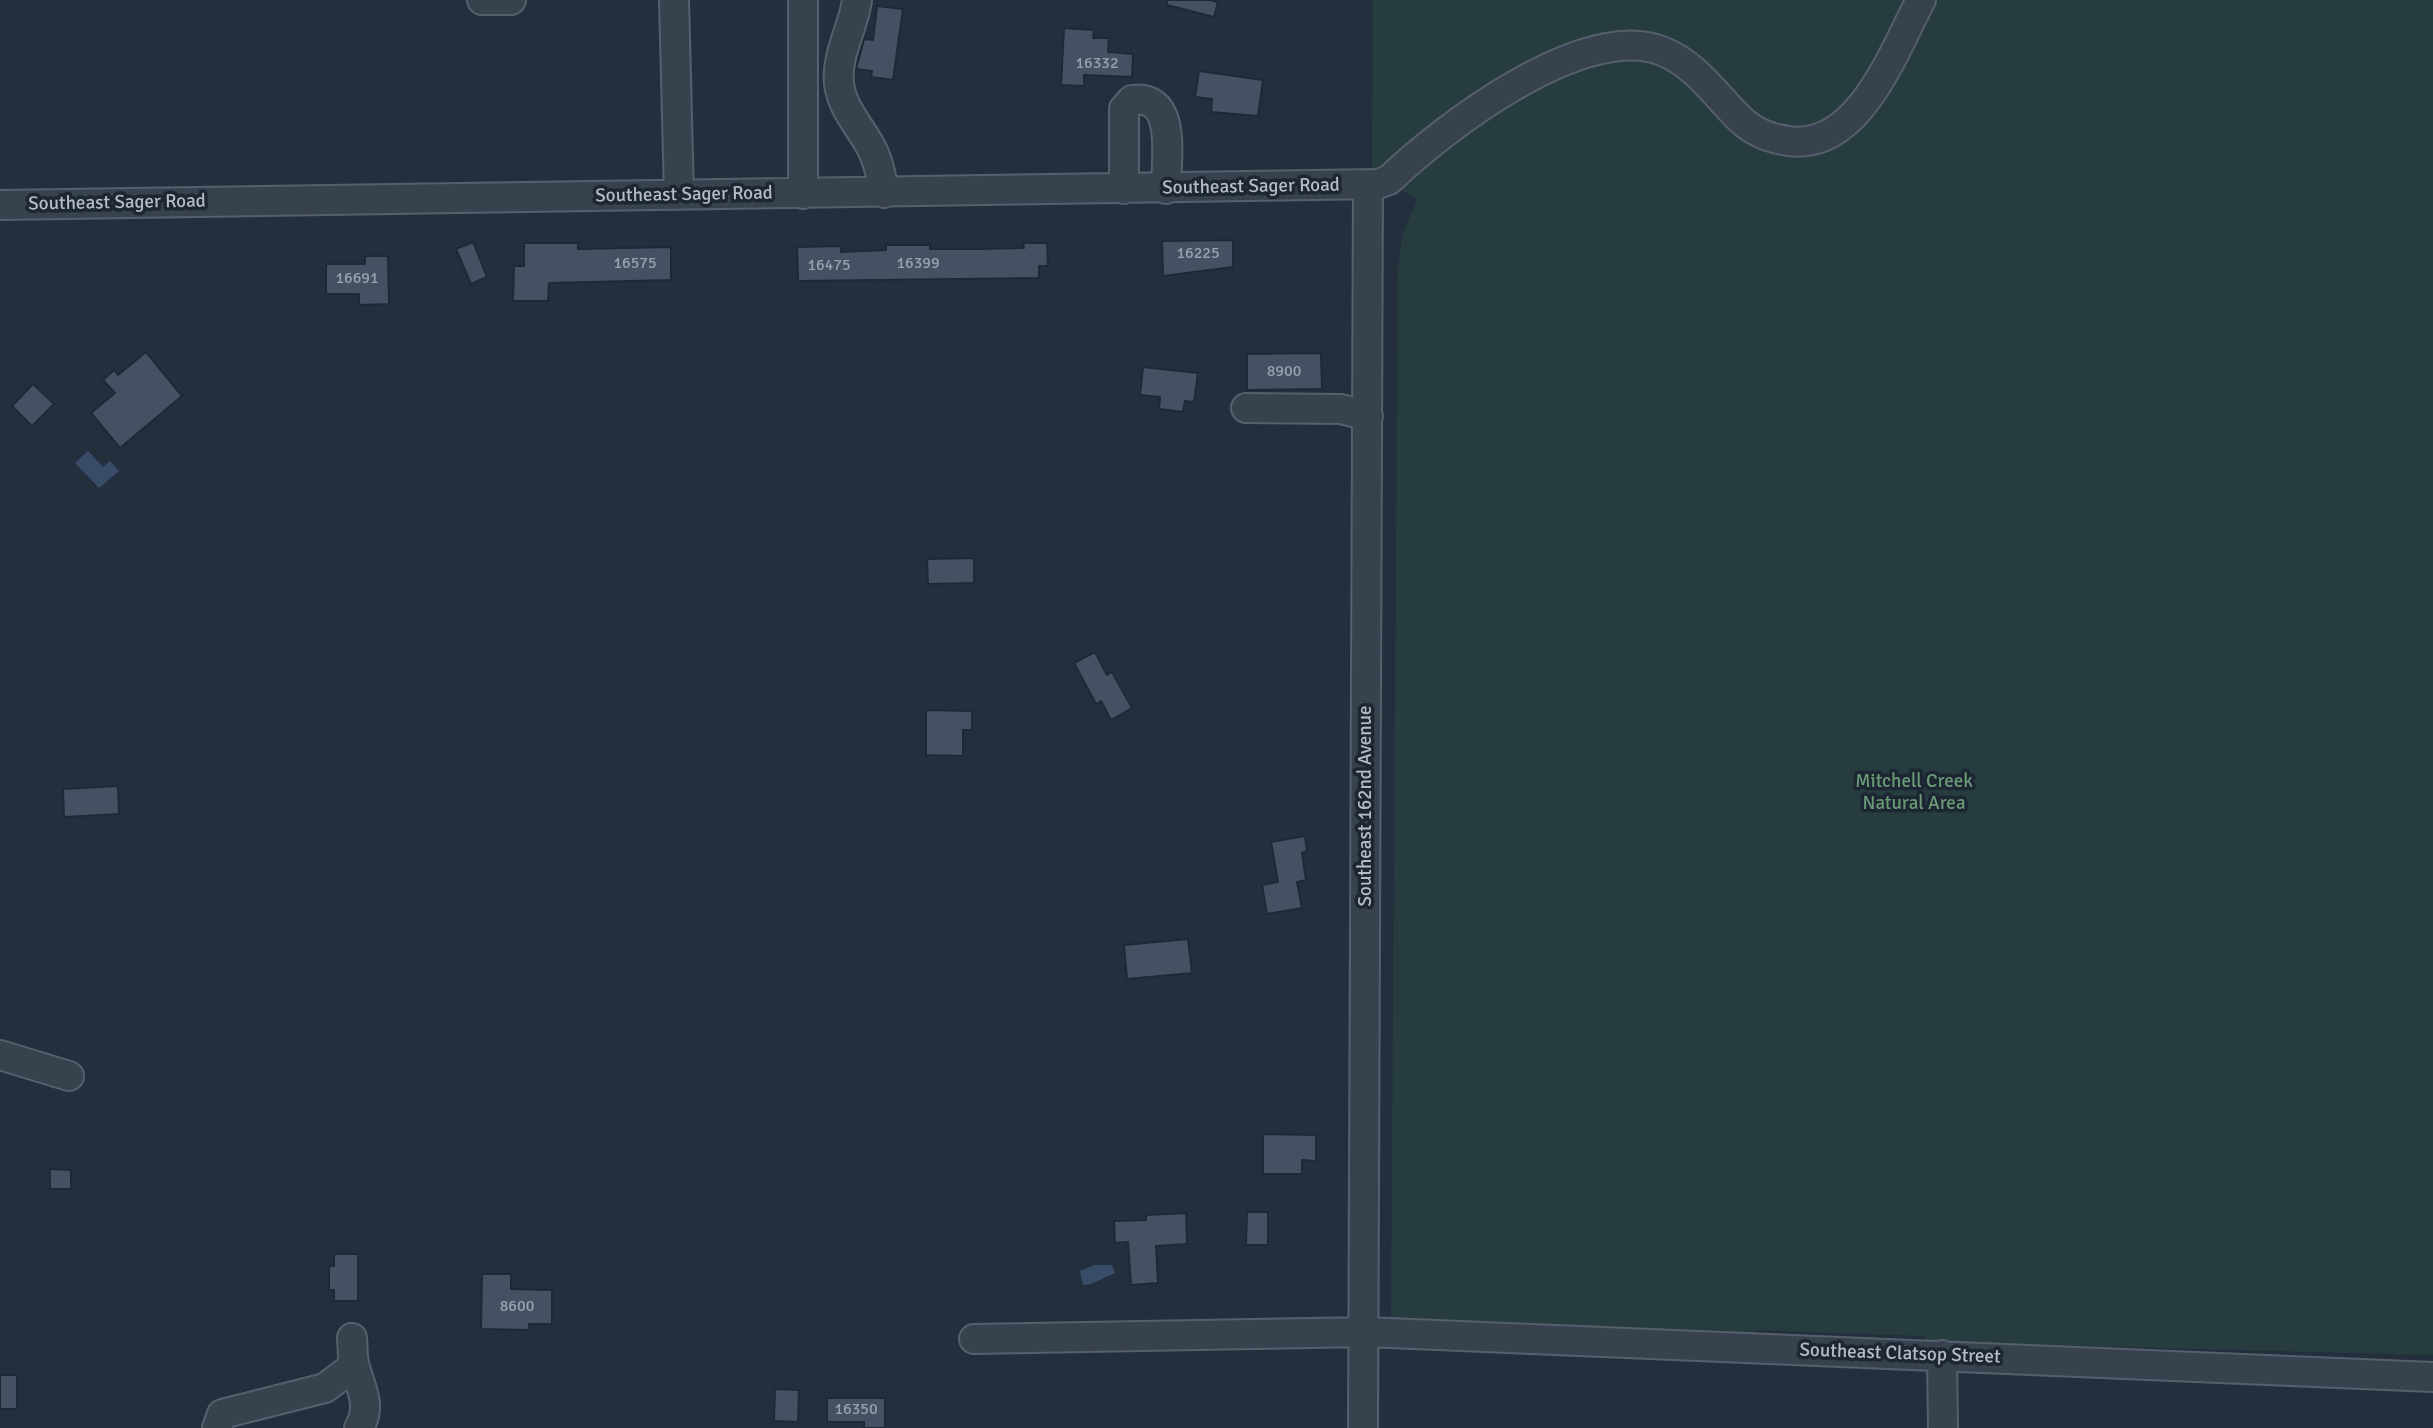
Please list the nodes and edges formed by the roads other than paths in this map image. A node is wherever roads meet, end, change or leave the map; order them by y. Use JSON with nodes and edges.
{"nodes":[{"id":1,"x":482,"y":0,"type":"edge"},
{"id":2,"x":511,"y":0,"type":"edge"},
{"id":3,"x":674,"y":0,"type":"edge"},
{"id":4,"x":803,"y":0,"type":"edge"},
{"id":5,"x":857,"y":0,"type":"edge"},
{"id":6,"x":1922,"y":0,"type":"edge"},
{"id":7,"x":1368,"y":184,"type":"junction"},
{"id":8,"x":1124,"y":189,"type":"junction"},
{"id":9,"x":1166,"y":189,"type":"junction"},
{"id":10,"x":884,"y":193,"type":"junction"},
{"id":11,"x":803,"y":194,"type":"junction"},
{"id":12,"x":679,"y":195,"type":"junction"},
{"id":13,"x":0,"y":205,"type":"edge"},
{"id":14,"x":1246,"y":408,"type":"dead end"},
{"id":15,"x":1368,"y":416,"type":"junction"},
{"id":16,"x":0,"y":1055,"type":"edge"},
{"id":17,"x":69,"y":1076,"type":"dead end"},
{"id":18,"x":1366,"y":1332,"type":"junction"},
{"id":19,"x":352,"y":1338,"type":"dead end"},
{"id":20,"x":974,"y":1339,"type":"dead end"},
{"id":21,"x":1942,"y":1355,"type":"junction"},
{"id":22,"x":354,"y":1366,"type":"junction"},
{"id":23,"x":2433,"y":1377,"type":"edge"},
{"id":24,"x":216,"y":1428,"type":"edge"},
{"id":25,"x":359,"y":1428,"type":"edge"},
{"id":26,"x":1363,"y":1428,"type":"edge"},
{"id":27,"x":1943,"y":1428,"type":"edge"}],
"edges":[{"from":1,"to":2,"type":"street"},
{"from":3,"to":12,"type":"street"},
{"from":4,"to":11,"type":"street"},
{"from":5,"to":10,"type":"street"},
{"from":6,"to":7,"type":"street"},
{"from":7,"to":9,"type":"street","name":"Southeast Sager Road"},
{"from":7,"to":15,"type":"street","name":"Southeast 162nd Avenue"},
{"from":8,"to":9,"type":"street","name":"Southeast Sager Road"},
{"from":8,"to":9,"type":"street"},
{"from":8,"to":10,"type":"street","name":"Southeast Sager Road"},
{"from":10,"to":11,"type":"street","name":"Southeast Sager Road"},
{"from":11,"to":12,"type":"street","name":"Southeast Sager Road"},
{"from":12,"to":13,"type":"street","name":"Southeast Sager Road"},
{"from":14,"to":15,"type":"street"},
{"from":15,"to":18,"type":"street","name":"Southeast 162nd Avenue"},
{"from":16,"to":17,"type":"street"},
{"from":18,"to":20,"type":"street","name":"Southeast Clatsop Street"},
{"from":18,"to":21,"type":"street","name":"Southeast Clatsop Street"},
{"from":18,"to":26,"type":"street","name":"Southeast 162nd Avenue"},
{"from":19,"to":22,"type":"street"},
{"from":21,"to":23,"type":"street","name":"Southeast Clatsop Street"},
{"from":21,"to":27,"type":"street"},
{"from":22,"to":24,"type":"street"},
{"from":22,"to":25,"type":"street"}]}
